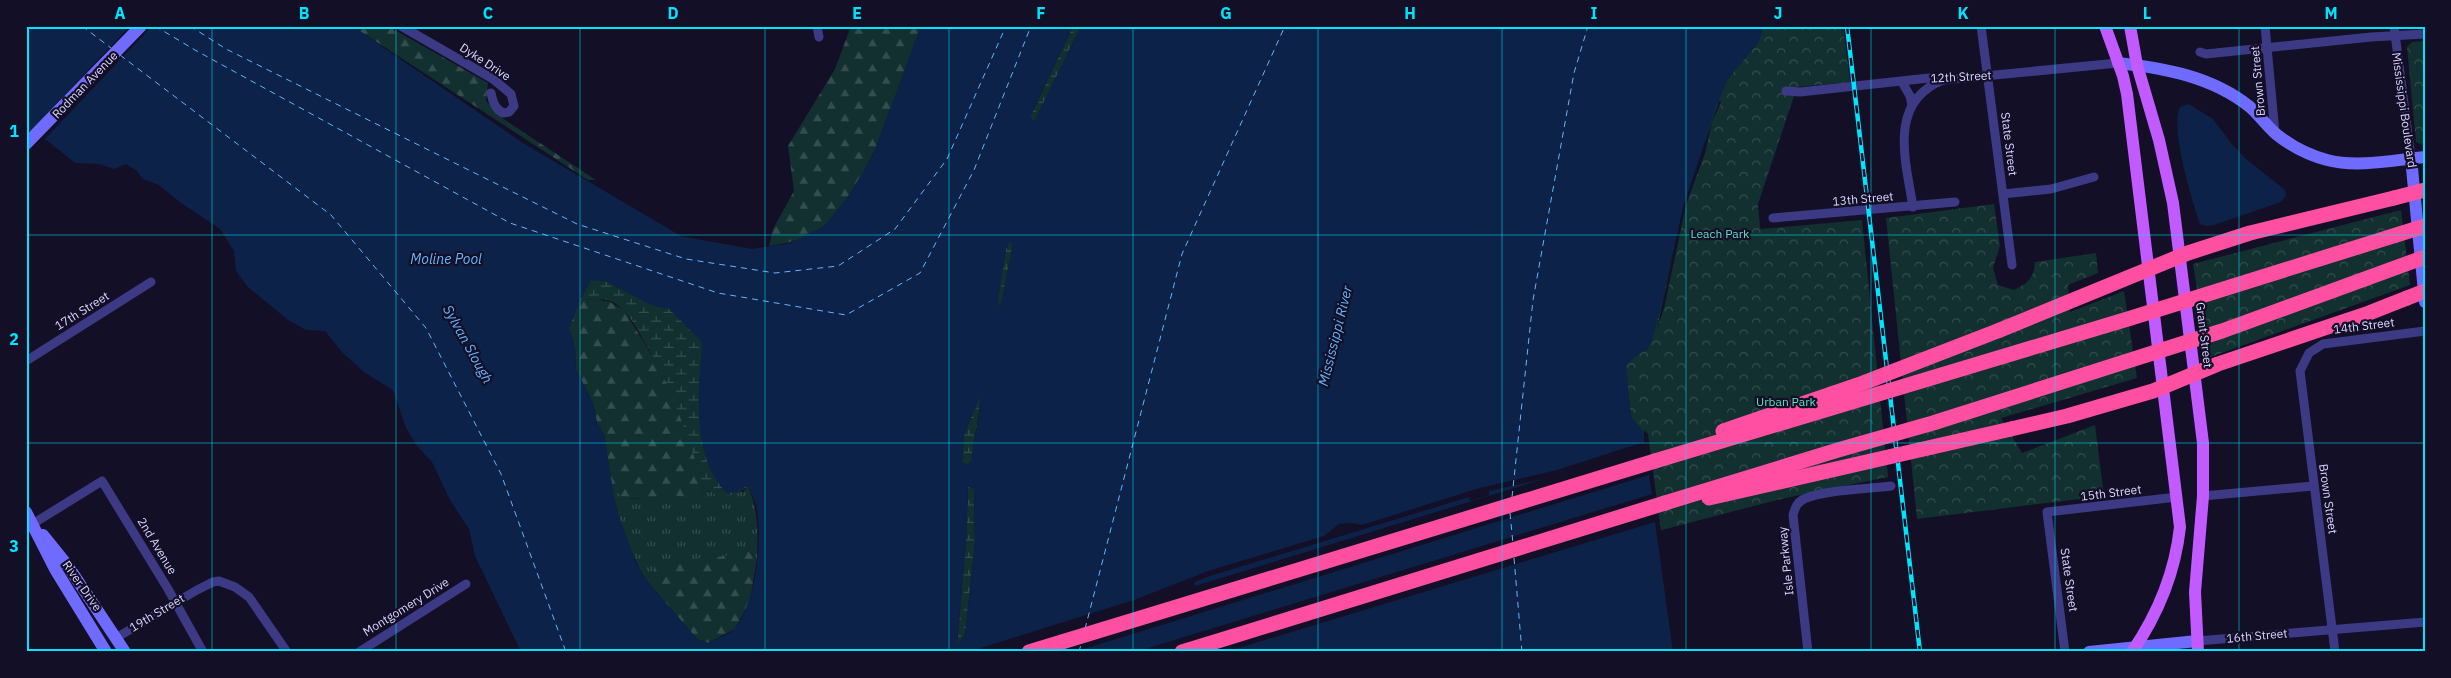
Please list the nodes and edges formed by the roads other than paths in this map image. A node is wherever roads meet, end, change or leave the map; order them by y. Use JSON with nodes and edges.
{"nodes":[{"id":1,"x":141,"y":26,"type":"edge"},
{"id":2,"x":401,"y":26,"type":"edge"},
{"id":3,"x":818,"y":26,"type":"edge"},
{"id":4,"x":1981,"y":26,"type":"edge"},
{"id":5,"x":2105,"y":26,"type":"edge"},
{"id":6,"x":2130,"y":26,"type":"edge"},
{"id":7,"x":2265,"y":26,"type":"edge"},
{"id":8,"x":2394,"y":26,"type":"edge"},
{"id":9,"x":2425,"y":34,"type":"edge"},
{"id":10,"x":819,"y":37,"type":"dead end"},
{"id":11,"x":2395,"y":37,"type":"junction"},
{"id":12,"x":2267,"y":48,"type":"junction"},
{"id":13,"x":2200,"y":52,"type":"dead end"},
{"id":14,"x":2118,"y":63,"type":"junction"},
{"id":15,"x":2137,"y":65,"type":"junction"},
{"id":16,"x":1988,"y":76,"type":"junction"},
{"id":17,"x":1943,"y":80,"type":"junction"},
{"id":18,"x":1902,"y":82,"type":"junction"},
{"id":19,"x":1786,"y":91,"type":"dead end"},
{"id":20,"x":491,"y":93,"type":"dead end"},
{"id":21,"x":1912,"y":105,"type":"junction"},
{"id":22,"x":2275,"y":134,"type":"junction"},
{"id":23,"x":27,"y":145,"type":"edge"},
{"id":24,"x":2425,"y":157,"type":"edge"},
{"id":25,"x":2411,"y":158,"type":"junction"},
{"id":26,"x":2094,"y":177,"type":"dead end"},
{"id":27,"x":2425,"y":190,"type":"edge"},
{"id":28,"x":2003,"y":194,"type":"junction"},
{"id":29,"x":1955,"y":202,"type":"dead end"},
{"id":30,"x":1913,"y":207,"type":"junction"},
{"id":31,"x":1774,"y":218,"type":"dead end"},
{"id":32,"x":2425,"y":226,"type":"edge"},
{"id":33,"x":2180,"y":256,"type":"junction"},
{"id":34,"x":2425,"y":257,"type":"edge"},
{"id":35,"x":2012,"y":265,"type":"dead end"},
{"id":36,"x":2149,"y":269,"type":"junction"},
{"id":37,"x":152,"y":282,"type":"dead end"},
{"id":38,"x":2425,"y":291,"type":"edge"},
{"id":39,"x":2425,"y":302,"type":"edge"},
{"id":40,"x":2425,"y":331,"type":"edge"},
{"id":41,"x":2309,"y":353,"type":"joint"},
{"id":42,"x":26,"y":361,"type":"edge"},
{"id":43,"x":2195,"y":373,"type":"junction"},
{"id":44,"x":2163,"y":388,"type":"junction"},
{"id":45,"x":1655,"y":461,"type":"junction"},
{"id":46,"x":1891,"y":486,"type":"dead end"},
{"id":47,"x":2313,"y":486,"type":"junction"},
{"id":48,"x":2203,"y":496,"type":"junction"},
{"id":49,"x":2177,"y":497,"type":"junction"},
{"id":50,"x":1665,"y":504,"type":"junction"},
{"id":51,"x":26,"y":512,"type":"edge"},
{"id":52,"x":2047,"y":512,"type":"joint"},
{"id":53,"x":30,"y":526,"type":"edge"},
{"id":54,"x":466,"y":584,"type":"dead end"},
{"id":55,"x":176,"y":602,"type":"junction"},
{"id":56,"x":2425,"y":622,"type":"edge"},
{"id":57,"x":2332,"y":628,"type":"junction"},
{"id":58,"x":116,"y":638,"type":"junction"},
{"id":59,"x":2198,"y":646,"type":"edge"},
{"id":60,"x":2133,"y":649,"type":"edge"},
{"id":61,"x":101,"y":650,"type":"edge"},
{"id":62,"x":125,"y":652,"type":"edge"},
{"id":63,"x":202,"y":652,"type":"edge"},
{"id":64,"x":287,"y":652,"type":"edge"},
{"id":65,"x":359,"y":652,"type":"edge"},
{"id":66,"x":1029,"y":652,"type":"edge"},
{"id":67,"x":1182,"y":652,"type":"edge"},
{"id":68,"x":1808,"y":652,"type":"edge"},
{"id":69,"x":2065,"y":652,"type":"edge"},
{"id":70,"x":2089,"y":652,"type":"edge"},
{"id":71,"x":2335,"y":652,"type":"edge"}],
"edges":[{"from":1,"to":23,"type":"main road","name":"Rodman Avenue"},
{"from":2,"to":20,"type":"street","name":"Dyke Drive"},
{"from":3,"to":10,"type":"street"},
{"from":4,"to":16,"type":"street","name":"State Street"},
{"from":5,"to":14,"type":"main road"},
{"from":6,"to":15,"type":"main road","name":"Grant Street"},
{"from":7,"to":12,"type":"street","name":"Brown Street"},
{"from":8,"to":11,"type":"street","name":"Mississippi Boulevard"},
{"from":9,"to":11,"type":"street"},
{"from":11,"to":12,"type":"street"},
{"from":11,"to":25,"type":"street","name":"Mississippi Boulevard"},
{"from":12,"to":13,"type":"street"},
{"from":12,"to":22,"type":"street","name":"Brown Street"},
{"from":14,"to":15,"type":"main road","name":"12th Street"},
{"from":14,"to":16,"type":"street","name":"12th Street"},
{"from":14,"to":36,"type":"main road"},
{"from":15,"to":22,"type":"main road","name":"12th Street"},
{"from":15,"to":33,"type":"main road","name":"Grant Street"},
{"from":16,"to":17,"type":"street","name":"12th Street"},
{"from":16,"to":28,"type":"street","name":"State Street"},
{"from":17,"to":18,"type":"street","name":"12th Street"},
{"from":17,"to":21,"type":"street"},
{"from":18,"to":19,"type":"street","name":"12th Street"},
{"from":18,"to":21,"type":"street"},
{"from":21,"to":30,"type":"street"},
{"from":22,"to":25,"type":"main road","name":"12th Street"},
{"from":24,"to":25,"type":"main road","name":"12th Street"},
{"from":25,"to":39,"type":"main road","name":"Mississippi Boulevard"},
{"from":26,"to":28,"type":"street"},
{"from":27,"to":33,"type":"highway","bridge":true},
{"from":28,"to":35,"type":"street","name":"State Street"},
{"from":29,"to":30,"type":"street","name":"13th Street"},
{"from":30,"to":31,"type":"street","name":"13th Street"},
{"from":32,"to":45,"type":"highway","bridge":true},
{"from":33,"to":36,"type":"highway"},
{"from":33,"to":43,"type":"main road","name":"Grant Street"},
{"from":34,"to":50,"type":"highway","bridge":true},
{"from":36,"to":44,"type":"main road"},
{"from":36,"to":45,"type":"highway","bridge":true},
{"from":37,"to":42,"type":"street","name":"17th Street"},
{"from":38,"to":43,"type":"highway","bridge":true},
{"from":40,"to":41,"type":"street","name":"14th Street"},
{"from":41,"to":47,"type":"street","name":"Brown Street"},
{"from":43,"to":44,"type":"highway"},
{"from":43,"to":48,"type":"main road","name":"Grant Street"},
{"from":44,"to":49,"type":"main road"},
{"from":44,"to":50,"type":"highway","bridge":true},
{"from":45,"to":66,"type":"highway"},
{"from":46,"to":68,"type":"street","name":"Isle Parkway"},
{"from":47,"to":48,"type":"street"},
{"from":47,"to":57,"type":"street","name":"Brown Street"},
{"from":48,"to":59,"type":"main road","name":"Grant Street"},
{"from":49,"to":52,"type":"street","name":"15th Street"},
{"from":49,"to":60,"type":"main road"},
{"from":50,"to":67,"type":"highway"},
{"from":51,"to":53,"type":"main road","name":"River Drive"},
{"from":52,"to":69,"type":"street","name":"State Street"},
{"from":53,"to":55,"type":"street","name":"2nd Avenue"},
{"from":53,"to":58,"type":"main road","name":"River Drive"},
{"from":53,"to":61,"type":"main road","name":"River Drive"},
{"from":54,"to":65,"type":"street","name":"Montgomery Drive"},
{"from":55,"to":58,"type":"street","name":"19th Street"},
{"from":55,"to":63,"type":"street","name":"2nd Avenue"},
{"from":55,"to":64,"type":"street","name":"19th Street"},
{"from":56,"to":57,"type":"street","name":"16th Street"},
{"from":57,"to":59,"type":"street","name":"16th Street"},
{"from":57,"to":71,"type":"street","name":"Brown Street"},
{"from":58,"to":61,"type":"main road","name":"19th Street"},
{"from":58,"to":62,"type":"main road","name":"River Drive"},
{"from":59,"to":60,"type":"main road","name":"16th Street"},
{"from":60,"to":70,"type":"main road","name":"16th Street"}]}
